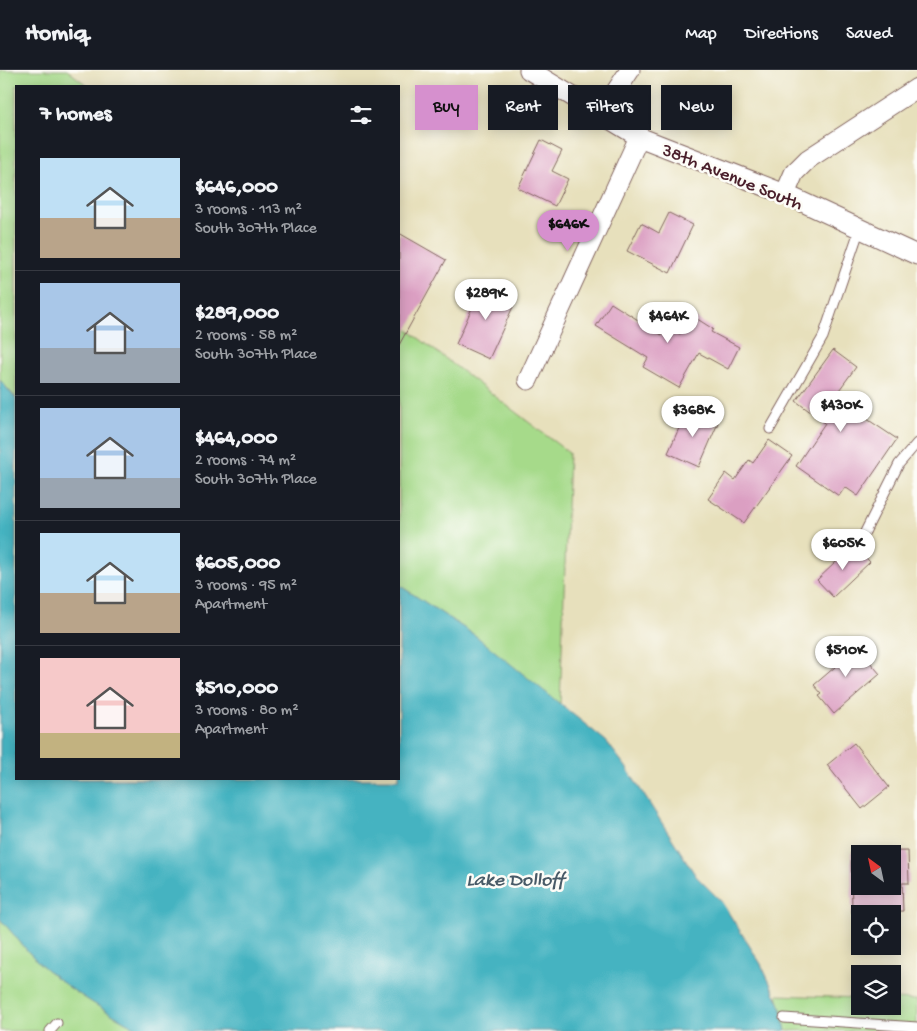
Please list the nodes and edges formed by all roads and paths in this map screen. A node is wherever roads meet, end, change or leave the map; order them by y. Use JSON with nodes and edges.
{"nodes":[{"id":1,"x":528,"y":70,"type":"edge"},
{"id":2,"x":630,"y":70,"type":"edge"},
{"id":3,"x":620,"y":85,"type":"edge"},
{"id":4,"x":917,"y":88,"type":"edge"},
{"id":5,"x":568,"y":94,"type":"edge"},
{"id":6,"x":627,"y":130,"type":"edge"},
{"id":7,"x":639,"y":137,"type":"junction"},
{"id":8,"x":785,"y":194,"type":"junction"},
{"id":9,"x":861,"y":228,"type":"junction"},
{"id":10,"x":917,"y":255,"type":"edge"},
{"id":11,"x":528,"y":380,"type":"dead end"},
{"id":12,"x":770,"y":429,"type":"dead end"},
{"id":13,"x":917,"y":443,"type":"edge"},
{"id":14,"x":865,"y":532,"type":"dead end"},
{"id":15,"x":784,"y":1018,"type":"dead end"},
{"id":16,"x":57,"y":1023,"type":"dead end"},
{"id":17,"x":917,"y":1027,"type":"edge"},
{"id":18,"x":50,"y":1031,"type":"edge"}],
"edges":[{"from":1,"to":5,"type":"street","name":"38th Avenue South"},
{"from":2,"to":3,"type":"street"},
{"from":4,"to":8,"type":"street"},
{"from":6,"to":7,"type":"street","name":"38th Avenue South"},
{"from":7,"to":8,"type":"street","name":"38th Avenue South"},
{"from":7,"to":11,"type":"street"},
{"from":8,"to":9,"type":"street","name":"38th Avenue South"},
{"from":9,"to":10,"type":"street","name":"38th Avenue South"},
{"from":9,"to":12,"type":"lane"},
{"from":13,"to":14,"type":"lane"},
{"from":15,"to":17,"type":"lane"},
{"from":16,"to":18,"type":"lane"}]}
